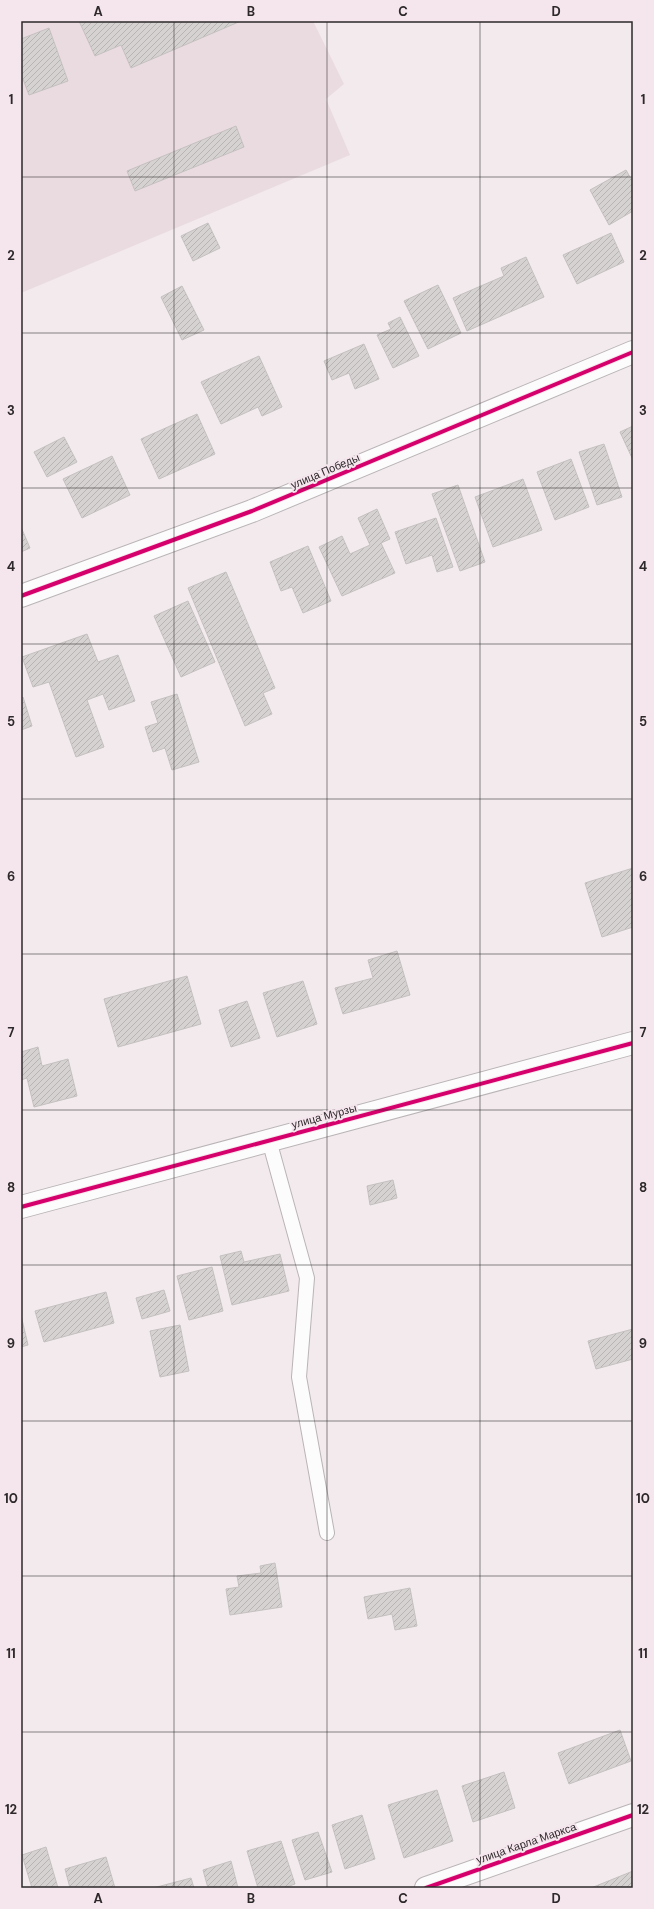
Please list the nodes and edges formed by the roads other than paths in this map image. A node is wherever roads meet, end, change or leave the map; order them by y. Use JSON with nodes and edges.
{"nodes":[{"id":1,"x":633,"y":352,"type":"edge"},
{"id":2,"x":21,"y":596,"type":"edge"},
{"id":3,"x":633,"y":1043,"type":"edge"},
{"id":4,"x":270,"y":1140,"type":"junction"},
{"id":5,"x":21,"y":1207,"type":"edge"},
{"id":6,"x":327,"y":1534,"type":"dead end"},
{"id":7,"x":633,"y":1815,"type":"edge"},
{"id":8,"x":426,"y":1888,"type":"edge"}],
"edges":[{"from":1,"to":2,"type":"street","name":"улица Победы"},
{"from":3,"to":4,"type":"street","name":"улица Мурзы"},
{"from":4,"to":5,"type":"street","name":"улица Мурзы"},
{"from":4,"to":6,"type":"lane"},
{"from":7,"to":8,"type":"street","name":"улица Карла Маркса"}]}
